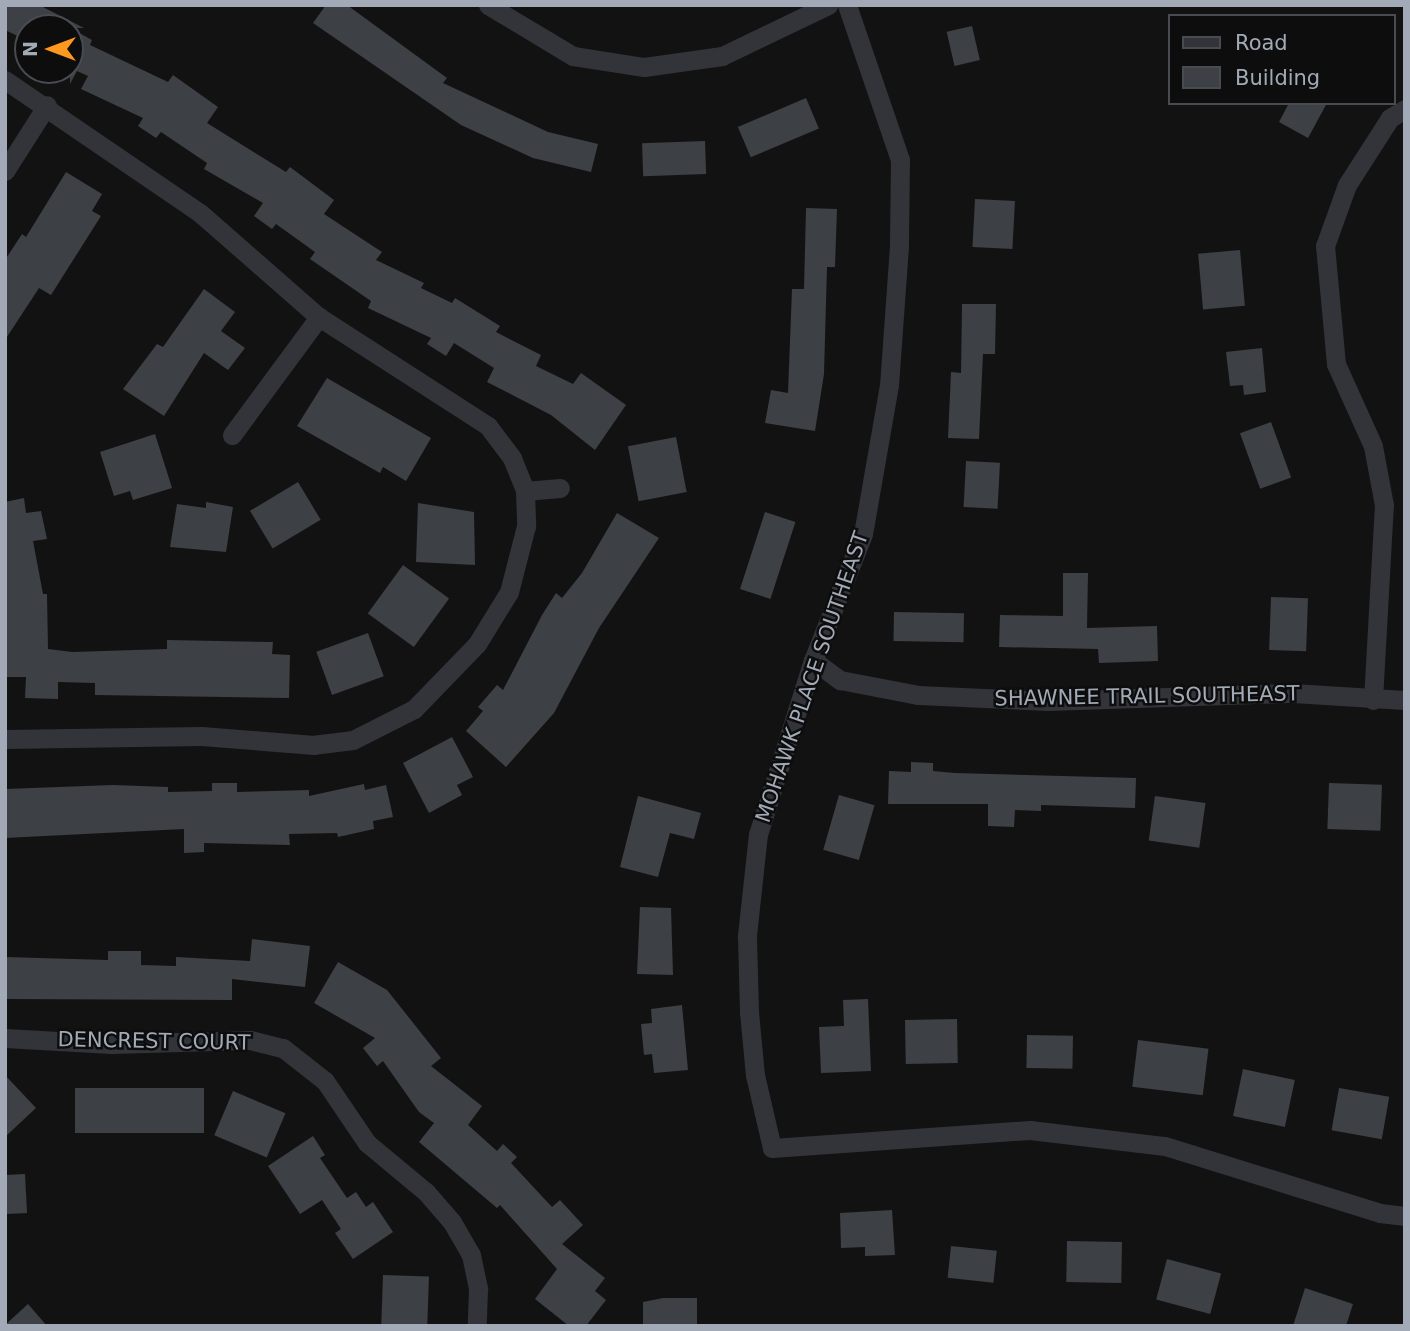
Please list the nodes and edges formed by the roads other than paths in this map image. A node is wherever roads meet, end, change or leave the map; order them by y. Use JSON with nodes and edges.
{"nodes":[{"id":1,"x":488,"y":5,"type":"edge"},
{"id":2,"x":828,"y":5,"type":"edge"},
{"id":3,"x":847,"y":5,"type":"edge"},
{"id":4,"x":5,"y":80,"type":"edge"},
{"id":5,"x":47,"y":105,"type":"junction"},
{"id":6,"x":1405,"y":109,"type":"edge"},
{"id":7,"x":5,"y":170,"type":"edge"},
{"id":8,"x":320,"y":317,"type":"junction"},
{"id":9,"x":232,"y":435,"type":"dead end"},
{"id":10,"x":560,"y":488,"type":"dead end"},
{"id":11,"x":525,"y":491,"type":"junction"},
{"id":12,"x":813,"y":660,"type":"junction"},
{"id":13,"x":1373,"y":700,"type":"junction"},
{"id":14,"x":1405,"y":701,"type":"edge"},
{"id":15,"x":5,"y":739,"type":"edge"},
{"id":16,"x":5,"y":1038,"type":"edge"},
{"id":17,"x":1405,"y":1216,"type":"edge"},
{"id":18,"x":477,"y":1326,"type":"edge"}],
"edges":[{"from":1,"to":2,"type":"street"},
{"from":3,"to":12,"type":"street","name":"MOHAWK PLACE SOUTHEAST"},
{"from":4,"to":5,"type":"street"},
{"from":5,"to":7,"type":"street"},
{"from":5,"to":8,"type":"street"},
{"from":6,"to":13,"type":"street"},
{"from":8,"to":9,"type":"street"},
{"from":8,"to":11,"type":"street"},
{"from":10,"to":11,"type":"street"},
{"from":11,"to":15,"type":"street"},
{"from":12,"to":13,"type":"street","name":"SHAWNEE TRAIL SOUTHEAST"},
{"from":12,"to":17,"type":"street","name":"MOHAWK PLACE SOUTHEAST"},
{"from":13,"to":14,"type":"street","name":"SHAWNEE TRAIL SOUTHEAST"},
{"from":16,"to":18,"type":"street","name":"DENCREST COURT"}]}
